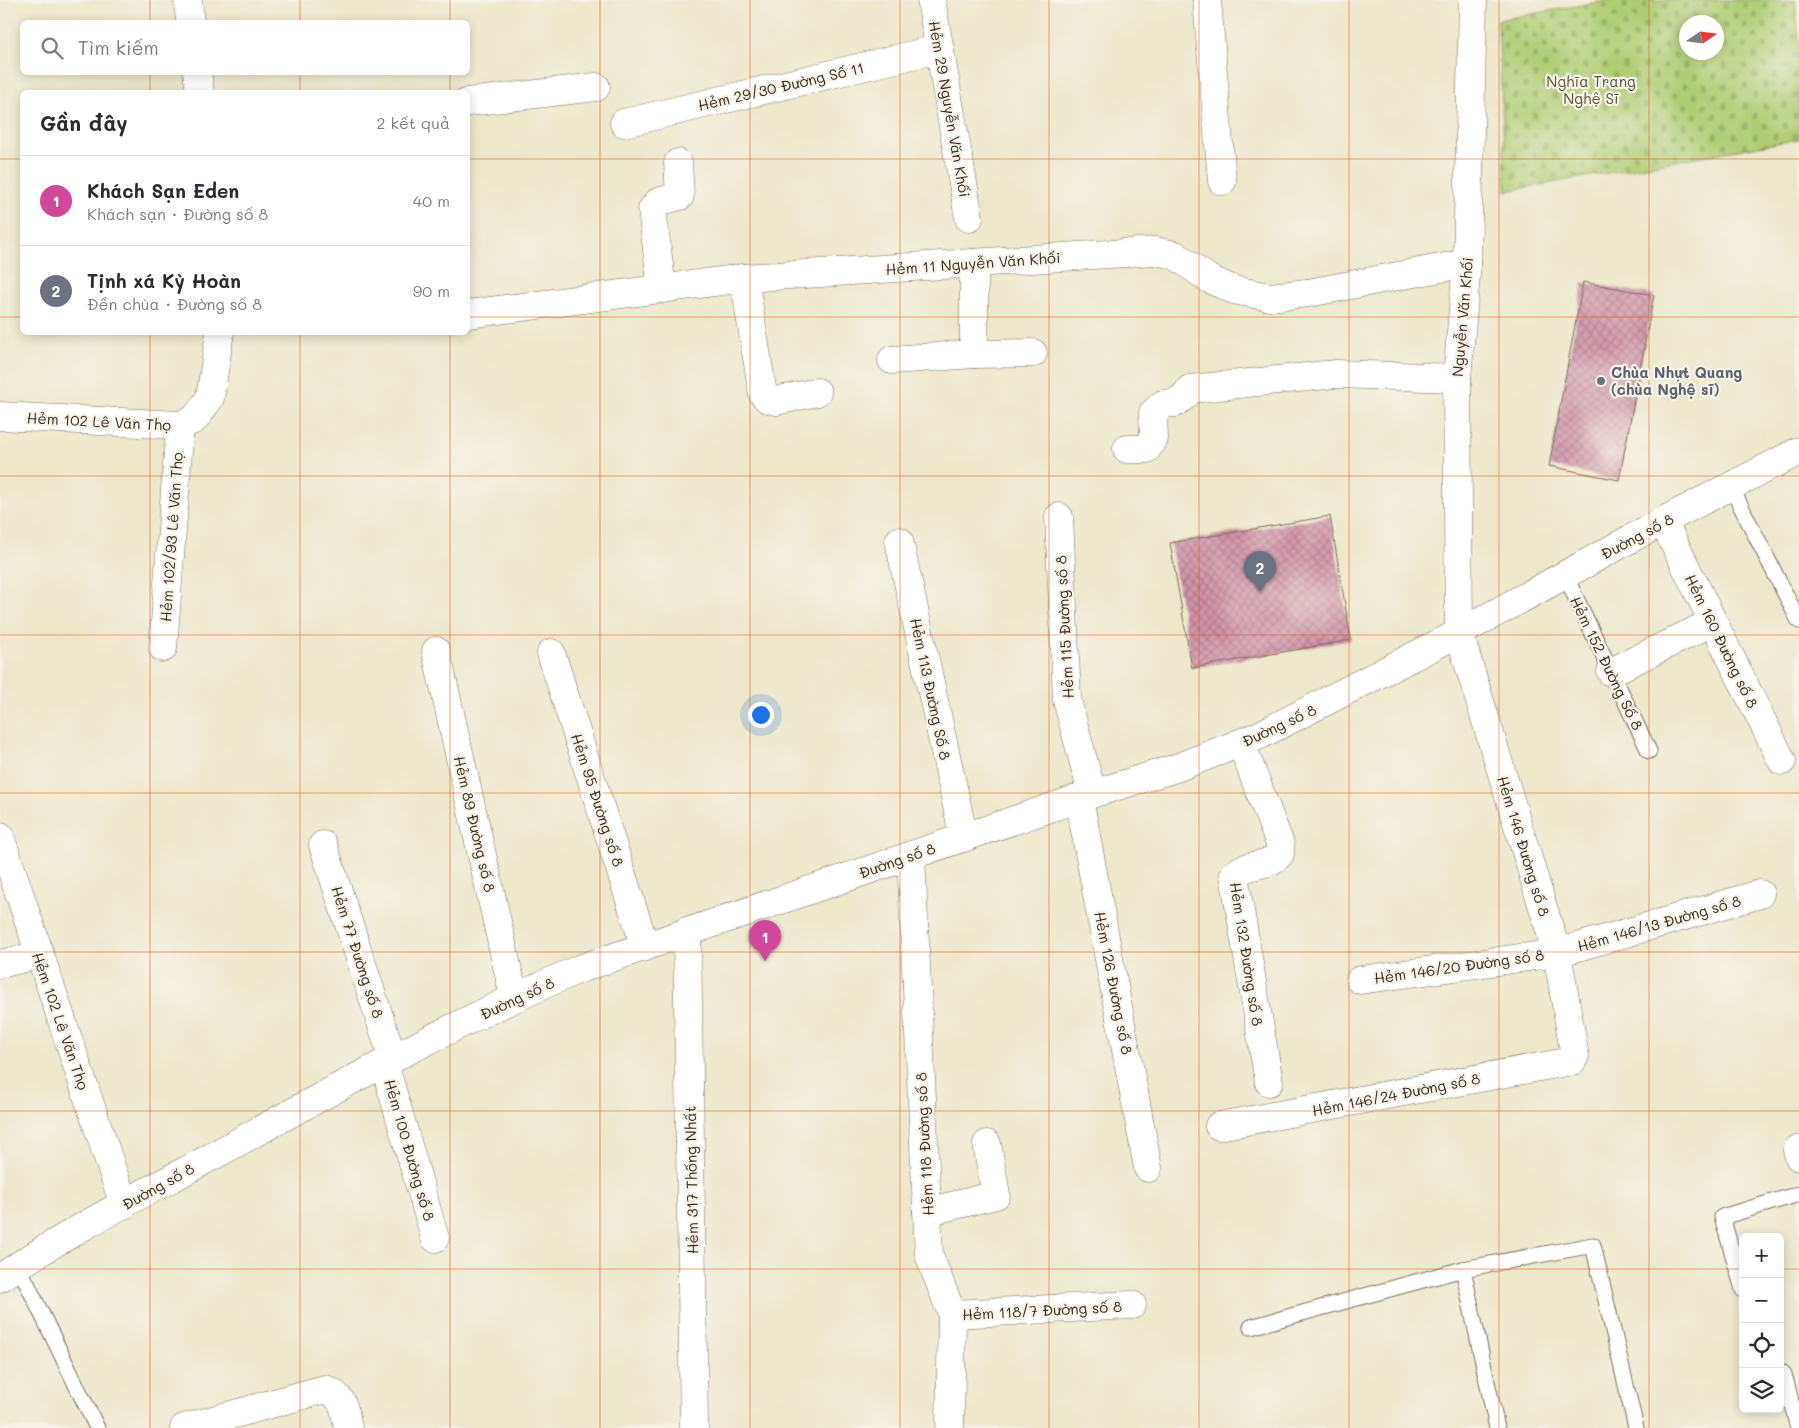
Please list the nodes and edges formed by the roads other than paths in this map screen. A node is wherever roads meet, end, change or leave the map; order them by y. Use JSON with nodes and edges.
{"nodes":[{"id":1,"x":188,"y":0,"type":"edge"},
{"id":2,"x":931,"y":0,"type":"edge"},
{"id":3,"x":1207,"y":0,"type":"edge"},
{"id":4,"x":1473,"y":0,"type":"edge"},
{"id":5,"x":190,"y":20,"type":"edge"},
{"id":6,"x":938,"y":49,"type":"junction"},
{"id":7,"x":197,"y":75,"type":"edge"},
{"id":8,"x":596,"y":87,"type":"dead end"},
{"id":9,"x":200,"y":90,"type":"edge"},
{"id":10,"x":470,"y":102,"type":"edge"},
{"id":11,"x":624,"y":123,"type":"dead end"},
{"id":12,"x":678,"y":163,"type":"dead end"},
{"id":13,"x":1222,"y":181,"type":"dead end"},
{"id":14,"x":969,"y":218,"type":"dead end"},
{"id":15,"x":1467,"y":263,"type":"junction"},
{"id":16,"x":974,"y":264,"type":"junction"},
{"id":17,"x":744,"y":278,"type":"junction"},
{"id":18,"x":662,"y":289,"type":"junction"},
{"id":19,"x":470,"y":314,"type":"edge"},
{"id":20,"x":220,"y":335,"type":"edge"},
{"id":21,"x":1033,"y":353,"type":"dead end"},
{"id":22,"x":974,"y":354,"type":"junction"},
{"id":23,"x":892,"y":360,"type":"dead end"},
{"id":24,"x":1456,"y":378,"type":"junction"},
{"id":25,"x":817,"y":392,"type":"dead end"},
{"id":26,"x":0,"y":416,"type":"edge"},
{"id":27,"x":180,"y":425,"type":"junction"},
{"id":28,"x":1127,"y":449,"type":"dead end"},
{"id":29,"x":1799,"y":451,"type":"edge"},
{"id":30,"x":1731,"y":487,"type":"junction"},
{"id":31,"x":1060,"y":517,"type":"dead end"},
{"id":32,"x":1663,"y":521,"type":"junction"},
{"id":33,"x":899,"y":541,"type":"dead end"},
{"id":34,"x":1565,"y":575,"type":"junction"},
{"id":35,"x":1799,"y":621,"type":"edge"},
{"id":36,"x":1713,"y":622,"type":"junction"},
{"id":37,"x":1459,"y":633,"type":"junction"},
{"id":38,"x":163,"y":648,"type":"dead end"},
{"id":39,"x":436,"y":652,"type":"dead end"},
{"id":40,"x":551,"y":653,"type":"dead end"},
{"id":41,"x":1611,"y":672,"type":"junction"},
{"id":42,"x":1242,"y":743,"type":"junction"},
{"id":43,"x":1649,"y":750,"type":"dead end"},
{"id":44,"x":1782,"y":761,"type":"dead end"},
{"id":45,"x":1086,"y":795,"type":"junction"},
{"id":46,"x":0,"y":836,"type":"edge"},
{"id":47,"x":964,"y":838,"type":"junction"},
{"id":48,"x":323,"y":845,"type":"dead end"},
{"id":49,"x":911,"y":855,"type":"junction"},
{"id":50,"x":1760,"y":894,"type":"dead end"},
{"id":51,"x":687,"y":931,"type":"junction"},
{"id":52,"x":645,"y":947,"type":"junction"},
{"id":53,"x":1557,"y":953,"type":"junction"},
{"id":54,"x":38,"y":955,"type":"junction"},
{"id":55,"x":0,"y":964,"type":"edge"},
{"id":56,"x":1360,"y":980,"type":"dead end"},
{"id":57,"x":514,"y":997,"type":"junction"},
{"id":58,"x":388,"y":1061,"type":"junction"},
{"id":59,"x":1572,"y":1061,"type":"joint"},
{"id":60,"x":1269,"y":1082,"type":"dead end"},
{"id":61,"x":1219,"y":1126,"type":"dead end"},
{"id":62,"x":987,"y":1144,"type":"dead end"},
{"id":63,"x":1799,"y":1150,"type":"edge"},
{"id":64,"x":1799,"y":1157,"type":"edge"},
{"id":65,"x":1148,"y":1168,"type":"dead end"},
{"id":66,"x":1799,"y":1194,"type":"edge"},
{"id":67,"x":124,"y":1204,"type":"junction"},
{"id":68,"x":927,"y":1212,"type":"junction"},
{"id":69,"x":435,"y":1238,"type":"dead end"},
{"id":70,"x":1463,"y":1269,"type":"junction"},
{"id":71,"x":9,"y":1272,"type":"edge"},
{"id":72,"x":1740,"y":1278,"type":"edge"},
{"id":73,"x":1132,"y":1305,"type":"dead end"},
{"id":74,"x":952,"y":1314,"type":"junction"},
{"id":75,"x":1251,"y":1327,"type":"dead end"},
{"id":76,"x":1784,"y":1374,"type":"edge"},
{"id":77,"x":97,"y":1428,"type":"edge"},
{"id":78,"x":184,"y":1428,"type":"edge"},
{"id":79,"x":348,"y":1428,"type":"edge"},
{"id":80,"x":694,"y":1428,"type":"edge"},
{"id":81,"x":950,"y":1428,"type":"edge"},
{"id":82,"x":1497,"y":1428,"type":"edge"},
{"id":83,"x":1636,"y":1428,"type":"edge"},
{"id":84,"x":1798,"y":1428,"type":"edge"}],
"edges":[{"from":1,"to":5,"type":"street"},
{"from":2,"to":6,"type":"street","name":"Hẻm 29 Nguyễn Văn Khối"},
{"from":3,"to":13,"type":"street"},
{"from":4,"to":15,"type":"street","name":"Nguyễn Văn Khối"},
{"from":6,"to":11,"type":"street","name":"Hẻm 29/30 Đường Số 11"},
{"from":6,"to":14,"type":"street","name":"Hẻm 29 Nguyễn Văn Khối"},
{"from":7,"to":9,"type":"street"},
{"from":8,"to":10,"type":"street"},
{"from":12,"to":18,"type":"street"},
{"from":15,"to":16,"type":"street","name":"Hẻm 11 Nguyễn Văn Khối"},
{"from":15,"to":24,"type":"street","name":"Nguyễn Văn Khối"},
{"from":16,"to":17,"type":"street","name":"Hẻm 11 Nguyễn Văn Khối"},
{"from":16,"to":22,"type":"street"},
{"from":17,"to":18,"type":"street","name":"Hẻm 11 Nguyễn Văn Khối"},
{"from":17,"to":25,"type":"street"},
{"from":18,"to":19,"type":"street","name":"Hẻm 11 Nguyễn Văn Khối"},
{"from":20,"to":27,"type":"street","name":"Hẻm 102 Lê Văn Thọ"},
{"from":21,"to":22,"type":"street"},
{"from":22,"to":23,"type":"street"},
{"from":24,"to":28,"type":"street"},
{"from":24,"to":37,"type":"street","name":"Nguyễn Văn Khối"},
{"from":26,"to":27,"type":"street","name":"Hẻm 102 Lê Văn Thọ"},
{"from":27,"to":38,"type":"street","name":"Hẻm 102/93 Lê Văn Thọ"},
{"from":29,"to":30,"type":"street","name":"Đường số 8"},
{"from":30,"to":32,"type":"street","name":"Đường số 8"},
{"from":30,"to":35,"type":"lane"},
{"from":31,"to":45,"type":"street","name":"Hẻm 115 Đường số 8"},
{"from":32,"to":34,"type":"street","name":"Đường số 8"},
{"from":32,"to":36,"type":"street","name":"Hẻm 160 Đường số 8"},
{"from":33,"to":47,"type":"street","name":"Hẻm 113 Đường Số 8"},
{"from":34,"to":37,"type":"street","name":"Đường số 8"},
{"from":34,"to":41,"type":"lane","name":"Hẻm 152 Đường Số 8"},
{"from":36,"to":41,"type":"street"},
{"from":36,"to":44,"type":"street","name":"Hẻm 160 Đường số 8"},
{"from":37,"to":42,"type":"street","name":"Đường số 8"},
{"from":37,"to":53,"type":"street","name":"Hẻm 146 Đường số 8"},
{"from":39,"to":57,"type":"street","name":"Hẻm 89 Đường số 8"},
{"from":40,"to":52,"type":"street","name":"Hẻm 95 Đường số 8"},
{"from":41,"to":43,"type":"lane","name":"Hẻm 152 Đường Số 8"},
{"from":42,"to":45,"type":"street","name":"Đường số 8"},
{"from":42,"to":60,"type":"street","name":"Hẻm 132 Đường số 8"},
{"from":45,"to":47,"type":"street","name":"Đường số 8"},
{"from":45,"to":65,"type":"street","name":"Hẻm 126 Đường số 8"},
{"from":46,"to":54,"type":"street","name":"Hẻm 102 Lê Văn Thọ"},
{"from":47,"to":49,"type":"street","name":"Đường số 8"},
{"from":48,"to":58,"type":"street","name":"Hẻm 77 Đường số 8"},
{"from":49,"to":51,"type":"street","name":"Đường số 8"},
{"from":49,"to":68,"type":"street","name":"Hẻm 118 Đường số 8"},
{"from":50,"to":53,"type":"street","name":"Hẻm 146/13 Đường số 8"},
{"from":51,"to":52,"type":"street","name":"Đường số 8"},
{"from":51,"to":80,"type":"street","name":"Hẻm 317 Thống Nhất"},
{"from":52,"to":57,"type":"street","name":"Đường số 8"},
{"from":53,"to":56,"type":"street","name":"Hẻm 146/20 Đường số 8"},
{"from":53,"to":59,"type":"street","name":"Hẻm 146 Đường số 8"},
{"from":54,"to":55,"type":"street"},
{"from":54,"to":67,"type":"street","name":"Hẻm 102 Lê Văn Thọ"},
{"from":57,"to":58,"type":"street","name":"Đường số 8"},
{"from":58,"to":67,"type":"street","name":"Đường số 8"},
{"from":58,"to":69,"type":"street","name":"Hẻm 100 Đường số 8"},
{"from":59,"to":61,"type":"street","name":"Hẻm 146/24 Đường số 8"},
{"from":62,"to":68,"type":"street"},
{"from":63,"to":64,"type":"street"},
{"from":66,"to":72,"type":"lane"},
{"from":67,"to":71,"type":"street","name":"Đường số 8"},
{"from":68,"to":74,"type":"street","name":"Hẻm 118 Đường số 8"},
{"from":70,"to":75,"type":"lane"},
{"from":70,"to":82,"type":"lane"},
{"from":70,"to":83,"type":"lane"},
{"from":71,"to":77,"type":"lane"},
{"from":73,"to":74,"type":"street","name":"Hẻm 118/7 Đường số 8"},
{"from":74,"to":81,"type":"street","name":"Hẻm 118 Đường số 8"},
{"from":76,"to":84,"type":"lane"},
{"from":78,"to":79,"type":"street"}]}
